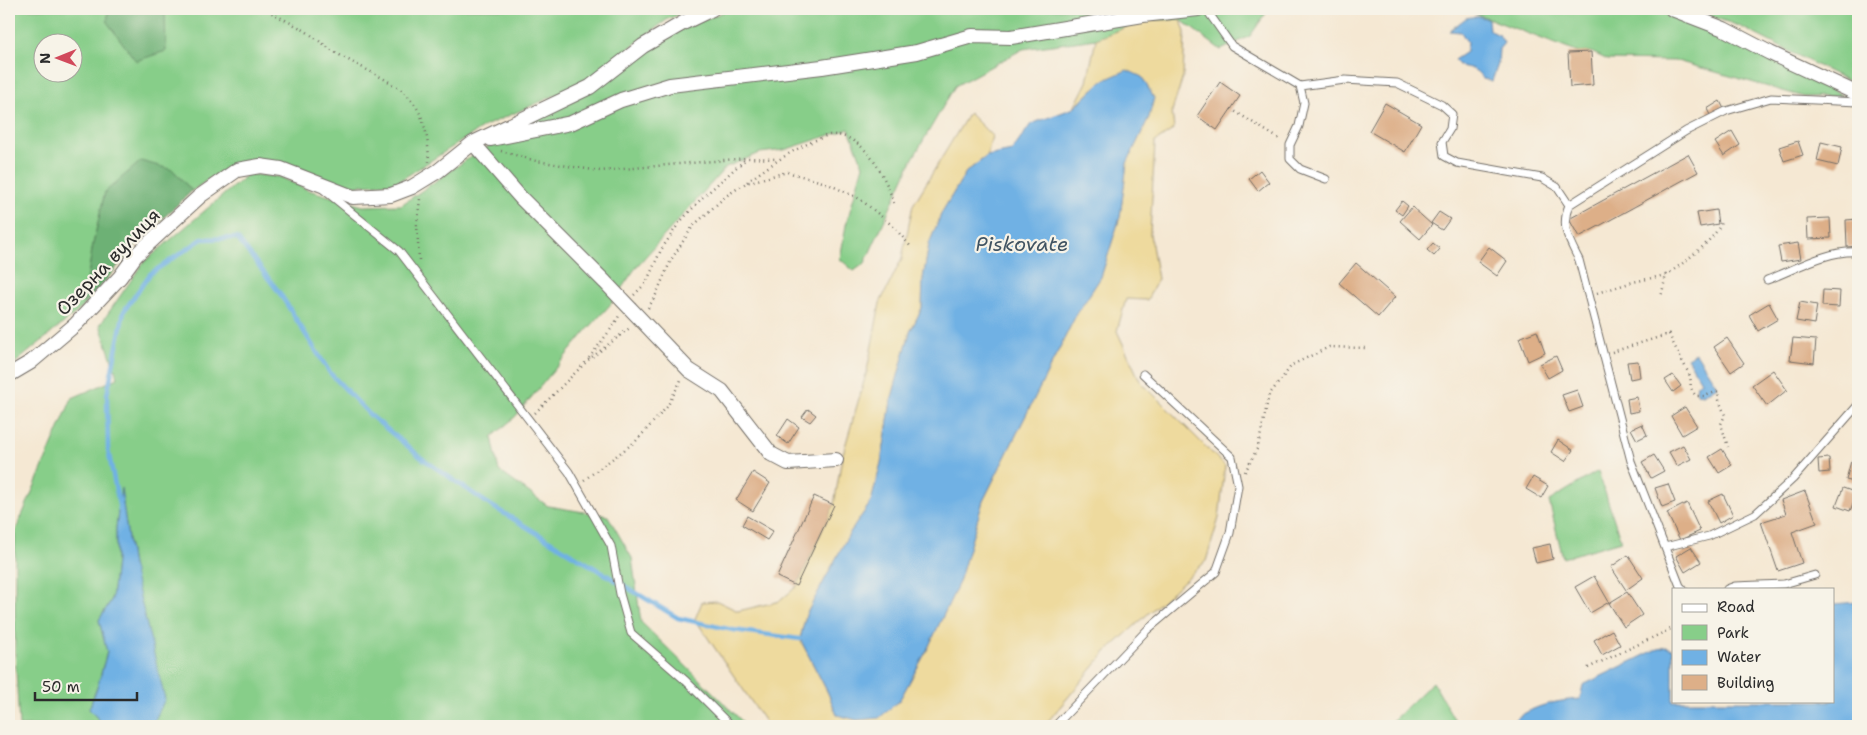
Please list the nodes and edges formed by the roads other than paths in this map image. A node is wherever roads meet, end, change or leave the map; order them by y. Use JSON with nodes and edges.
{"nodes":[{"id":1,"x":712,"y":9,"type":"edge"},
{"id":2,"x":1198,"y":9,"type":"edge"},
{"id":3,"x":1206,"y":9,"type":"edge"},
{"id":4,"x":1672,"y":9,"type":"edge"},
{"id":5,"x":1300,"y":86,"type":"junction"},
{"id":6,"x":1858,"y":94,"type":"edge"},
{"id":7,"x":1858,"y":102,"type":"edge"},
{"id":8,"x":473,"y":142,"type":"junction"},
{"id":9,"x":1326,"y":180,"type":"dead end"},
{"id":10,"x":314,"y":182,"type":"junction"},
{"id":11,"x":1569,"y":205,"type":"junction"},
{"id":12,"x":1858,"y":252,"type":"edge"},
{"id":13,"x":1767,"y":280,"type":"dead end"},
{"id":14,"x":1143,"y":374,"type":"dead end"},
{"id":15,"x":9,"y":375,"type":"edge"},
{"id":16,"x":1858,"y":405,"type":"edge"},
{"id":17,"x":836,"y":460,"type":"dead end"},
{"id":18,"x":1666,"y":547,"type":"junction"},
{"id":19,"x":1815,"y":575,"type":"dead end"},
{"id":20,"x":1682,"y":588,"type":"edge"},
{"id":21,"x":1730,"y":588,"type":"edge"},
{"id":22,"x":731,"y":726,"type":"edge"},
{"id":23,"x":1055,"y":726,"type":"edge"}],
"edges":[{"from":1,"to":8,"type":"street","name":"Озерна вулиця"},
{"from":2,"to":8,"type":"street"},
{"from":3,"to":5,"type":"lane"},
{"from":4,"to":6,"type":"street"},
{"from":5,"to":9,"type":"lane"},
{"from":5,"to":11,"type":"lane"},
{"from":7,"to":11,"type":"lane"},
{"from":8,"to":10,"type":"street","name":"Озерна вулиця"},
{"from":8,"to":17,"type":"street"},
{"from":10,"to":15,"type":"street","name":"Озерна вулиця"},
{"from":10,"to":22,"type":"lane"},
{"from":11,"to":18,"type":"lane"},
{"from":12,"to":13,"type":"lane"},
{"from":14,"to":23,"type":"lane"},
{"from":16,"to":18,"type":"lane"},
{"from":18,"to":20,"type":"lane"},
{"from":19,"to":21,"type":"lane"}]}
